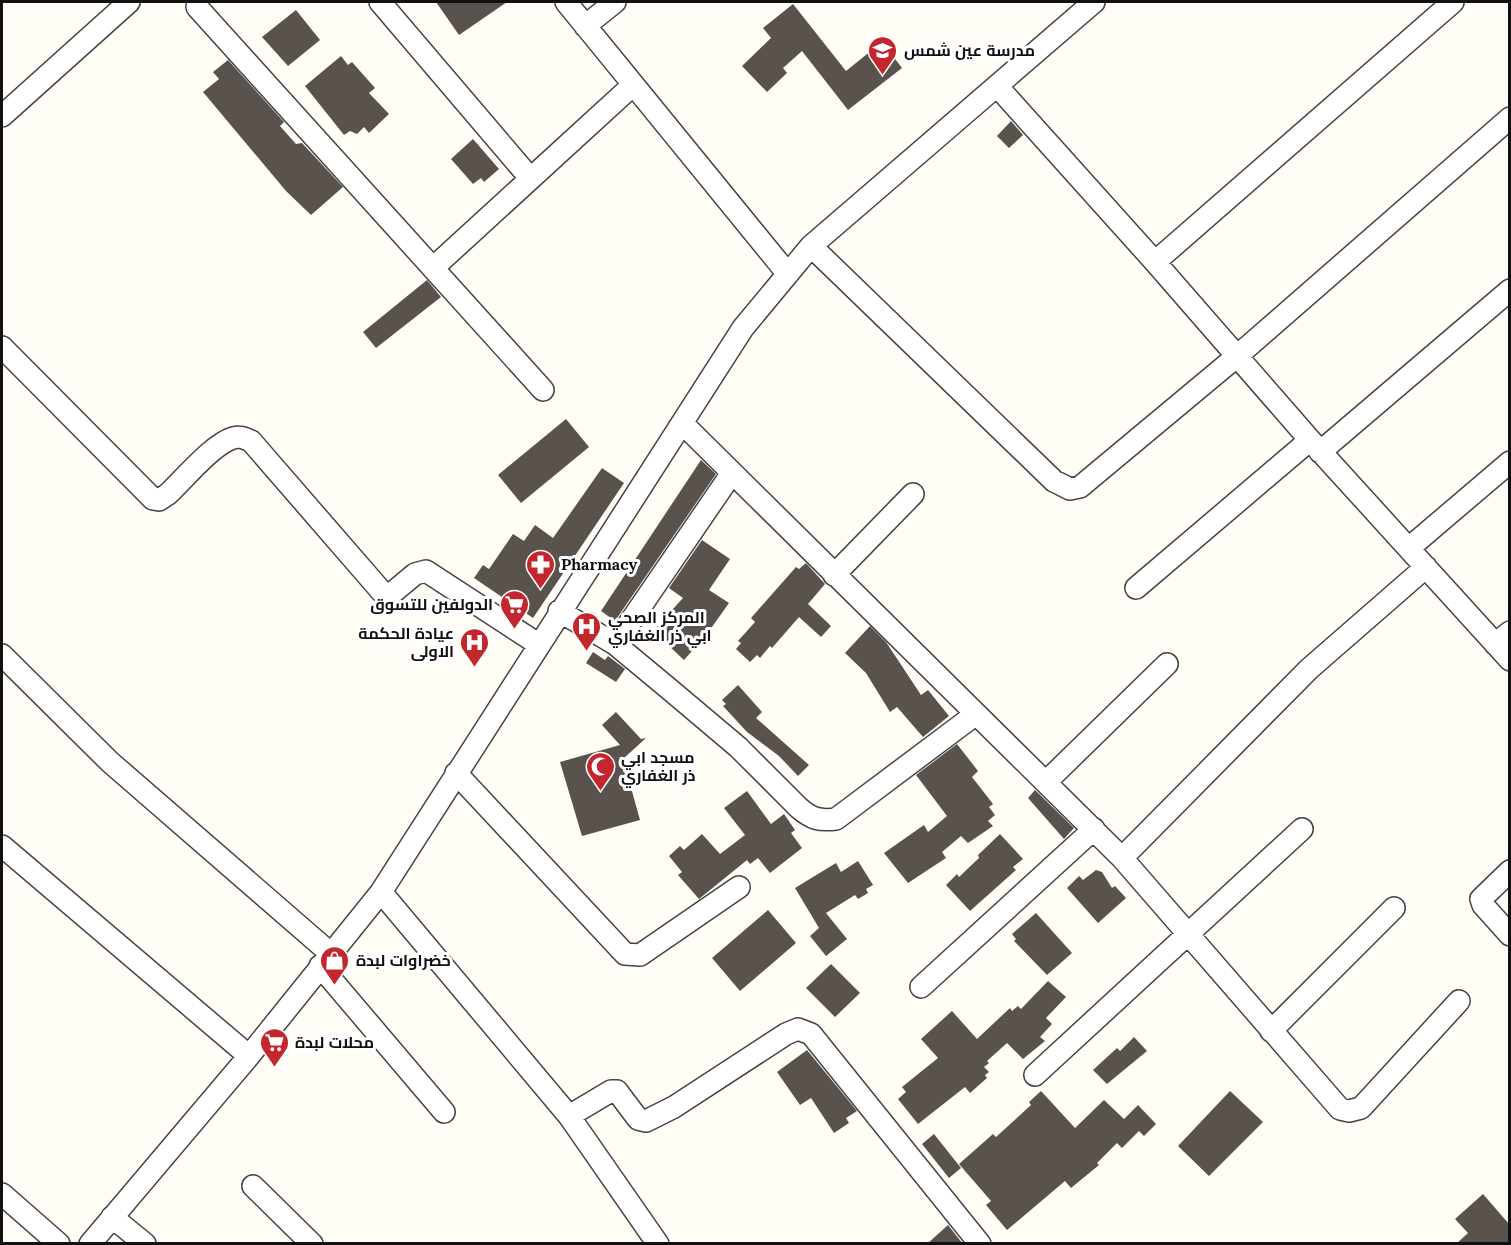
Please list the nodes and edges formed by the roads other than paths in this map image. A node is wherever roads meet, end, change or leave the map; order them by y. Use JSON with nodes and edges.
{"nodes":[{"id":1,"x":380,"y":2,"type":"edge"},
{"id":2,"x":566,"y":2,"type":"edge"},
{"id":3,"x":615,"y":2,"type":"edge"},
{"id":4,"x":1094,"y":2,"type":"edge"},
{"id":5,"x":1453,"y":2,"type":"edge"},
{"id":6,"x":117,"y":5,"type":"edge"},
{"id":7,"x":197,"y":7,"type":"dead end"},
{"id":8,"x":585,"y":26,"type":"junction"},
{"id":9,"x":633,"y":86,"type":"junction"},
{"id":10,"x":997,"y":86,"type":"junction"},
{"id":11,"x":2,"y":116,"type":"edge"},
{"id":12,"x":1509,"y":118,"type":"edge"},
{"id":13,"x":530,"y":178,"type":"junction"},
{"id":14,"x":811,"y":246,"type":"junction"},
{"id":15,"x":1155,"y":262,"type":"junction"},
{"id":16,"x":433,"y":268,"type":"junction"},
{"id":17,"x":787,"y":273,"type":"junction"},
{"id":18,"x":1509,"y":290,"type":"edge"},
{"id":19,"x":2,"y":346,"type":"edge"},
{"id":20,"x":1236,"y":357,"type":"junction"},
{"id":21,"x":543,"y":390,"type":"dead end"},
{"id":22,"x":682,"y":423,"type":"junction"},
{"id":23,"x":1315,"y":446,"type":"junction"},
{"id":24,"x":1509,"y":462,"type":"edge"},
{"id":25,"x":732,"y":473,"type":"junction"},
{"id":26,"x":913,"y":494,"type":"dead end"},
{"id":27,"x":1409,"y":548,"type":"junction"},
{"id":28,"x":1426,"y":567,"type":"junction"},
{"id":29,"x":834,"y":575,"type":"junction"},
{"id":30,"x":1136,"y":588,"type":"dead end"},
{"id":31,"x":559,"y":611,"type":"junction"},
{"id":32,"x":1502,"y":638,"type":"edge"},
{"id":33,"x":538,"y":644,"type":"junction"},
{"id":34,"x":615,"y":644,"type":"junction"},
{"id":35,"x":2,"y":655,"type":"edge"},
{"id":36,"x":1509,"y":660,"type":"edge"},
{"id":37,"x":1167,"y":664,"type":"dead end"},
{"id":38,"x":976,"y":714,"type":"junction"},
{"id":39,"x":456,"y":773,"type":"junction"},
{"id":40,"x":1046,"y":782,"type":"junction"},
{"id":41,"x":1094,"y":829,"type":"junction"},
{"id":42,"x":1302,"y":829,"type":"dead end"},
{"id":43,"x":2,"y":846,"type":"edge"},
{"id":44,"x":1122,"y":858,"type":"junction"},
{"id":45,"x":1509,"y":871,"type":"edge"},
{"id":46,"x":739,"y":887,"type":"dead end"},
{"id":47,"x":381,"y":892,"type":"junction"},
{"id":48,"x":1394,"y":908,"type":"dead end"},
{"id":49,"x":1189,"y":934,"type":"junction"},
{"id":50,"x":1509,"y":935,"type":"edge"},
{"id":51,"x":325,"y":959,"type":"junction"},
{"id":52,"x":921,"y":987,"type":"dead end"},
{"id":53,"x":1459,"y":1001,"type":"dead end"},
{"id":54,"x":1271,"y":1031,"type":"junction"},
{"id":55,"x":249,"y":1056,"type":"junction"},
{"id":56,"x":1035,"y":1075,"type":"dead end"},
{"id":57,"x":444,"y":1112,"type":"dead end"},
{"id":58,"x":569,"y":1116,"type":"junction"},
{"id":59,"x":253,"y":1186,"type":"dead end"},
{"id":60,"x":2,"y":1194,"type":"edge"},
{"id":61,"x":112,"y":1217,"type":"junction"},
{"id":62,"x":59,"y":1244,"type":"edge"},
{"id":63,"x":90,"y":1244,"type":"edge"},
{"id":64,"x":145,"y":1244,"type":"edge"},
{"id":65,"x":312,"y":1244,"type":"edge"},
{"id":66,"x":658,"y":1244,"type":"edge"},
{"id":67,"x":980,"y":1244,"type":"edge"}],
"edges":[{"from":1,"to":13,"type":"street"},
{"from":2,"to":8,"type":"street"},
{"from":3,"to":8,"type":"street"},
{"from":4,"to":10,"type":"street"},
{"from":5,"to":15,"type":"street"},
{"from":6,"to":11,"type":"street"},
{"from":7,"to":16,"type":"street"},
{"from":8,"to":9,"type":"street"},
{"from":9,"to":13,"type":"street"},
{"from":9,"to":17,"type":"street"},
{"from":10,"to":14,"type":"street"},
{"from":10,"to":15,"type":"street"},
{"from":12,"to":20,"type":"street"},
{"from":13,"to":16,"type":"street"},
{"from":14,"to":17,"type":"street"},
{"from":14,"to":20,"type":"street"},
{"from":15,"to":20,"type":"street"},
{"from":16,"to":21,"type":"street"},
{"from":17,"to":22,"type":"street"},
{"from":18,"to":23,"type":"street"},
{"from":19,"to":33,"type":"street"},
{"from":20,"to":23,"type":"street"},
{"from":22,"to":25,"type":"street"},
{"from":22,"to":31,"type":"street"},
{"from":23,"to":27,"type":"street"},
{"from":23,"to":30,"type":"street"},
{"from":24,"to":27,"type":"street"},
{"from":25,"to":29,"type":"street"},
{"from":25,"to":34,"type":"street"},
{"from":26,"to":29,"type":"street"},
{"from":27,"to":28,"type":"street"},
{"from":28,"to":32,"type":"street"},
{"from":28,"to":44,"type":"street"},
{"from":29,"to":38,"type":"street"},
{"from":31,"to":33,"type":"street"},
{"from":31,"to":34,"type":"street"},
{"from":32,"to":36,"type":"street"},
{"from":33,"to":39,"type":"street"},
{"from":34,"to":38,"type":"street"},
{"from":35,"to":51,"type":"street"},
{"from":37,"to":40,"type":"street"},
{"from":38,"to":40,"type":"street"},
{"from":39,"to":46,"type":"street"},
{"from":39,"to":47,"type":"street"},
{"from":40,"to":41,"type":"street"},
{"from":41,"to":44,"type":"street"},
{"from":41,"to":52,"type":"street"},
{"from":42,"to":49,"type":"street"},
{"from":43,"to":55,"type":"street"},
{"from":44,"to":49,"type":"street"},
{"from":45,"to":50,"type":"street"},
{"from":47,"to":51,"type":"street"},
{"from":47,"to":58,"type":"street"},
{"from":48,"to":54,"type":"street"},
{"from":49,"to":54,"type":"street"},
{"from":49,"to":56,"type":"street"},
{"from":51,"to":55,"type":"street"},
{"from":51,"to":57,"type":"street"},
{"from":53,"to":54,"type":"street"},
{"from":55,"to":61,"type":"street"},
{"from":58,"to":66,"type":"street"},
{"from":58,"to":67,"type":"street"},
{"from":59,"to":65,"type":"street"},
{"from":60,"to":62,"type":"street"},
{"from":61,"to":63,"type":"street"},
{"from":61,"to":64,"type":"street"}]}
